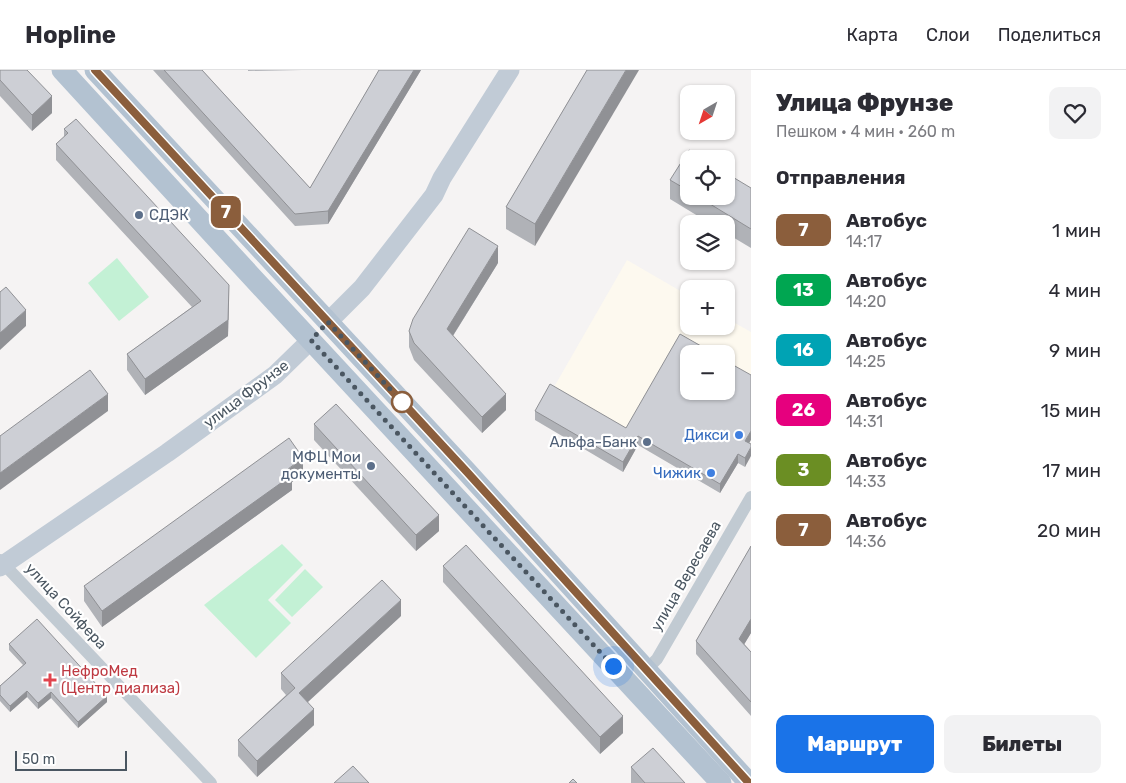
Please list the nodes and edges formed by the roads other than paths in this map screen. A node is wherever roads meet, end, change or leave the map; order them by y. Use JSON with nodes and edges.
{"nodes":[{"id":1,"x":62,"y":70,"type":"edge"},
{"id":2,"x":95,"y":70,"type":"edge"},
{"id":3,"x":510,"y":70,"type":"edge"},
{"id":4,"x":328,"y":322,"type":"junction"},
{"id":5,"x":311,"y":340,"type":"junction"},
{"id":6,"x":751,"y":498,"type":"edge"},
{"id":7,"x":1,"y":564,"type":"edge"},
{"id":8,"x":647,"y":669,"type":"junction"},
{"id":9,"x":211,"y":783,"type":"edge"},
{"id":10,"x":721,"y":783,"type":"edge"},
{"id":11,"x":749,"y":783,"type":"edge"}],
"edges":[{"from":1,"to":5,"type":"main road"},
{"from":2,"to":4,"type":"main road"},
{"from":3,"to":4,"type":"street","name":"улица Фрунзе"},
{"from":4,"to":5,"type":"main road","name":"улица Фрунзе"},
{"from":4,"to":8,"type":"main road"},
{"from":5,"to":7,"type":"street","name":"улица Фрунзе"},
{"from":5,"to":10,"type":"main road"},
{"from":6,"to":8,"type":"street","name":"улица Вересаева"},
{"from":7,"to":9,"type":"street","name":"улица Сойфера"},
{"from":8,"to":11,"type":"main road"}]}
